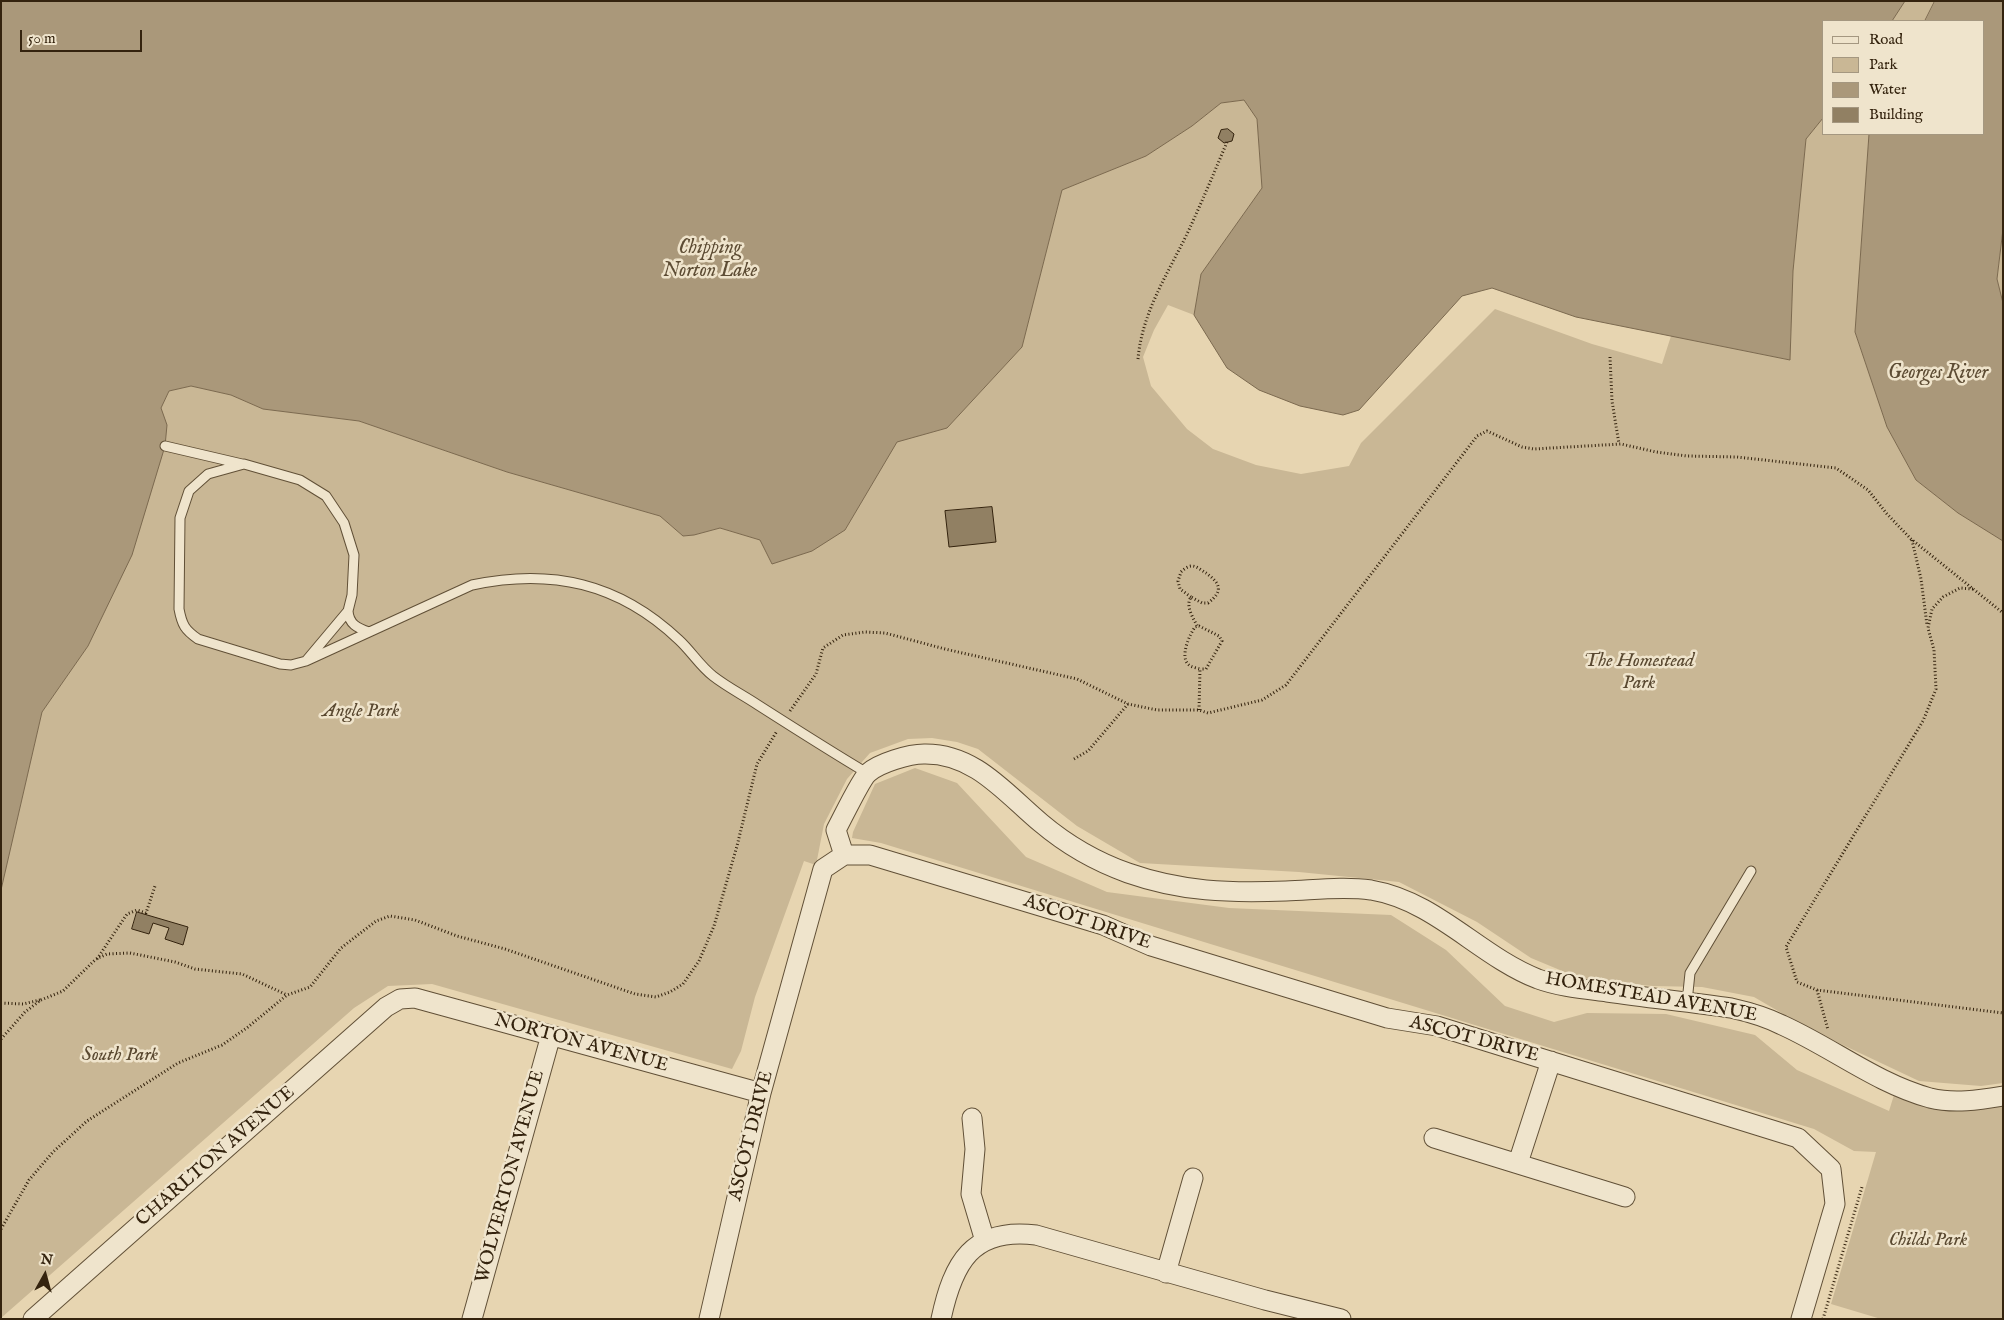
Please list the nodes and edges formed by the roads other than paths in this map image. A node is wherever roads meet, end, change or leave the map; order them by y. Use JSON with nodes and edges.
{"nodes":[{"id":1,"x":165,"y":446,"type":"dead end"},
{"id":2,"x":244,"y":464,"type":"junction"},
{"id":3,"x":348,"y":611,"type":"junction"},
{"id":4,"x":369,"y":632,"type":"junction"},
{"id":5,"x":306,"y":661,"type":"junction"},
{"id":6,"x":867,"y":773,"type":"junction"},
{"id":7,"x":844,"y":855,"type":"junction"},
{"id":8,"x":1751,"y":872,"type":"dead end"},
{"id":9,"x":400,"y":999,"type":"joint"},
{"id":10,"x":1687,"y":1002,"type":"junction"},
{"id":11,"x":550,"y":1036,"type":"junction"},
{"id":12,"x":1551,"y":1061,"type":"junction"},
{"id":13,"x":761,"y":1093,"type":"junction"},
{"id":14,"x":2003,"y":1096,"type":"edge"},
{"id":15,"x":972,"y":1118,"type":"dead end"},
{"id":16,"x":1434,"y":1138,"type":"dead end"},
{"id":17,"x":1518,"y":1163,"type":"junction"},
{"id":18,"x":1193,"y":1178,"type":"dead end"},
{"id":19,"x":1624,"y":1197,"type":"dead end"},
{"id":20,"x":984,"y":1242,"type":"junction"},
{"id":21,"x":1166,"y":1273,"type":"junction"},
{"id":22,"x":33,"y":1319,"type":"edge"},
{"id":23,"x":472,"y":1319,"type":"edge"},
{"id":24,"x":709,"y":1319,"type":"edge"},
{"id":25,"x":941,"y":1319,"type":"edge"},
{"id":26,"x":1341,"y":1319,"type":"edge"},
{"id":27,"x":1801,"y":1319,"type":"edge"}],
"edges":[{"from":1,"to":2,"type":"lane"},
{"from":2,"to":3,"type":"lane"},
{"from":2,"to":5,"type":"lane"},
{"from":3,"to":4,"type":"lane"},
{"from":3,"to":5,"type":"lane"},
{"from":4,"to":5,"type":"lane"},
{"from":4,"to":6,"type":"lane"},
{"from":6,"to":7,"type":"street"},
{"from":6,"to":10,"type":"street","name":"HOMESTEAD AVENUE"},
{"from":7,"to":12,"type":"street","name":"ASCOT DRIVE"},
{"from":7,"to":13,"type":"street","name":"ASCOT DRIVE"},
{"from":8,"to":10,"type":"lane"},
{"from":9,"to":11,"type":"street","name":"NORTON AVENUE"},
{"from":9,"to":22,"type":"street","name":"CHARLTON AVENUE"},
{"from":10,"to":14,"type":"street","name":"HOMESTEAD AVENUE"},
{"from":11,"to":13,"type":"street","name":"NORTON AVENUE"},
{"from":11,"to":23,"type":"street","name":"WOLVERTON AVENUE"},
{"from":12,"to":17,"type":"street"},
{"from":12,"to":27,"type":"street","name":"ASCOT DRIVE"},
{"from":13,"to":24,"type":"street","name":"ASCOT DRIVE"},
{"from":15,"to":20,"type":"street"},
{"from":16,"to":17,"type":"street"},
{"from":17,"to":19,"type":"street"},
{"from":18,"to":21,"type":"street"},
{"from":20,"to":21,"type":"street"},
{"from":20,"to":25,"type":"street"},
{"from":21,"to":26,"type":"street"}]}
